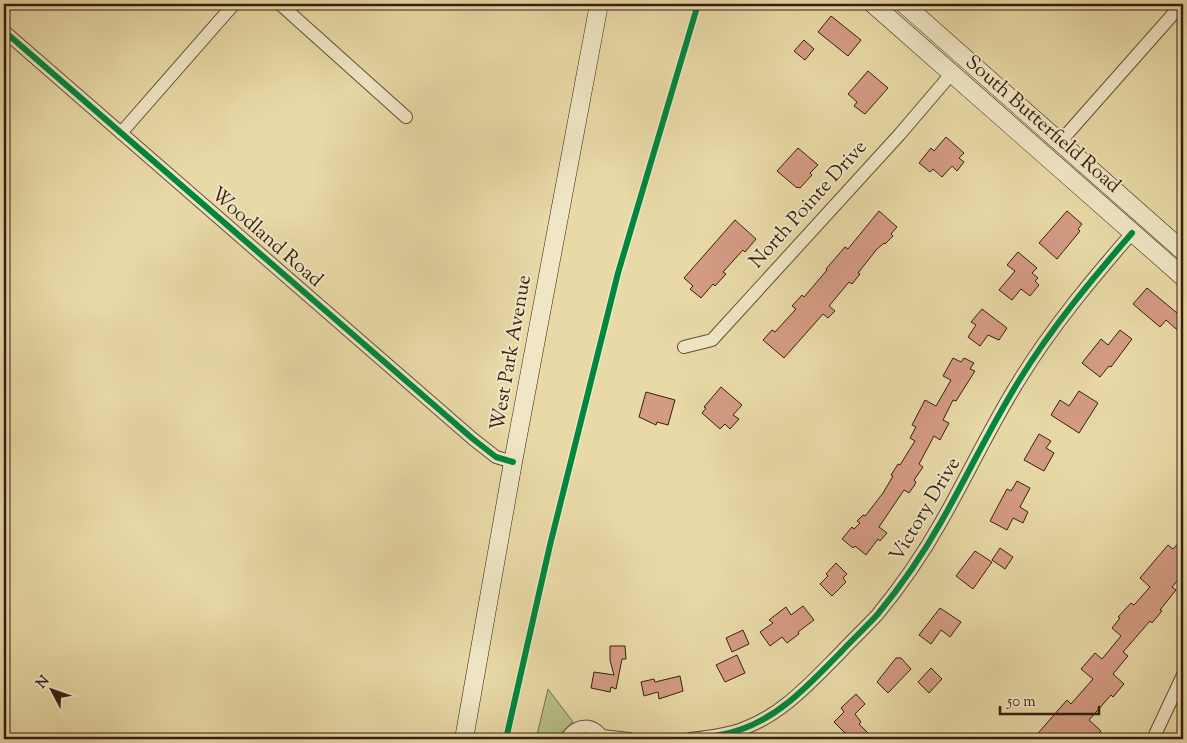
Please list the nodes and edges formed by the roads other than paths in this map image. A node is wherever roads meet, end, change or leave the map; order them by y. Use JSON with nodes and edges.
{"nodes":[{"id":1,"x":234,"y":4,"type":"edge"},
{"id":2,"x":280,"y":4,"type":"edge"},
{"id":3,"x":599,"y":4,"type":"edge"},
{"id":4,"x":874,"y":4,"type":"edge"},
{"id":5,"x":904,"y":4,"type":"edge"},
{"id":6,"x":1182,"y":4,"type":"edge"},
{"id":7,"x":4,"y":31,"type":"edge"},
{"id":8,"x":952,"y":73,"type":"junction"},
{"id":9,"x":406,"y":117,"type":"dead end"},
{"id":10,"x":121,"y":133,"type":"junction"},
{"id":11,"x":1060,"y":142,"type":"junction"},
{"id":12,"x":1132,"y":232,"type":"junction"},
{"id":13,"x":1183,"y":251,"type":"edge"},
{"id":14,"x":1183,"y":277,"type":"edge"},
{"id":15,"x":684,"y":347,"type":"dead end"},
{"id":16,"x":513,"y":462,"type":"junction"},
{"id":17,"x":1183,"y":675,"type":"edge"},
{"id":18,"x":727,"y":736,"type":"edge"},
{"id":19,"x":602,"y":738,"type":"edge"},
{"id":20,"x":464,"y":739,"type":"edge"},
{"id":21,"x":567,"y":739,"type":"edge"},
{"id":22,"x":629,"y":739,"type":"edge"},
{"id":23,"x":690,"y":739,"type":"edge"},
{"id":24,"x":1153,"y":739,"type":"edge"}],
"edges":[{"from":1,"to":10,"type":"street"},
{"from":2,"to":9,"type":"street"},
{"from":3,"to":16,"type":"main road","name":"West Park Avenue"},
{"from":4,"to":8,"type":"main road","name":"South Butterfield Road"},
{"from":5,"to":11,"type":"main road","name":"South Butterfield Road"},
{"from":6,"to":11,"type":"street"},
{"from":7,"to":10,"type":"street","name":"Woodland Road"},
{"from":8,"to":12,"type":"main road","name":"South Butterfield Road"},
{"from":8,"to":15,"type":"street","name":"North Pointe Drive"},
{"from":10,"to":16,"type":"street","name":"Woodland Road"},
{"from":11,"to":13,"type":"main road","name":"South Butterfield Road"},
{"from":12,"to":14,"type":"main road","name":"South Butterfield Road"},
{"from":12,"to":18,"type":"street","name":"Victory Drive"},
{"from":16,"to":20,"type":"main road","name":"West Park Avenue"},
{"from":17,"to":24,"type":"street"},
{"from":18,"to":23,"type":"street","name":"Victory Drive"},
{"from":19,"to":21,"type":"street"},
{"from":19,"to":22,"type":"street"}]}
